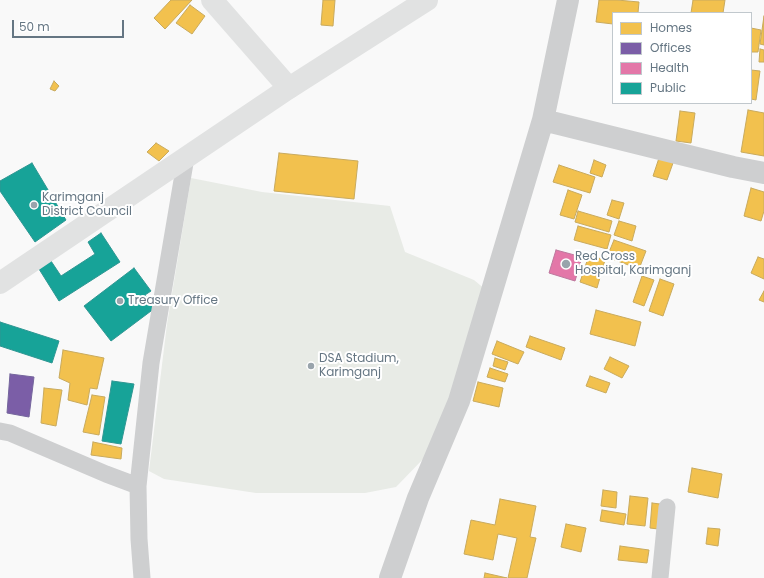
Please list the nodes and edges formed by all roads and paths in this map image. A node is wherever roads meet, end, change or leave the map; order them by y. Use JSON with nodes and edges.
{"nodes":[{"id":1,"x":212,"y":0,"type":"edge"},
{"id":2,"x":427,"y":0,"type":"edge"},
{"id":3,"x":568,"y":0,"type":"edge"},
{"id":4,"x":289,"y":88,"type":"junction"},
{"id":5,"x":543,"y":120,"type":"junction"},
{"id":6,"x":186,"y":157,"type":"junction"},
{"id":7,"x":764,"y":173,"type":"edge"},
{"id":8,"x":0,"y":283,"type":"edge"},
{"id":9,"x":0,"y":432,"type":"edge"},
{"id":10,"x":138,"y":486,"type":"junction"},
{"id":11,"x":667,"y":507,"type":"dead end"},
{"id":12,"x":142,"y":578,"type":"edge"},
{"id":13,"x":390,"y":578,"type":"edge"},
{"id":14,"x":660,"y":578,"type":"edge"}],
"edges":[{"from":1,"to":4,"type":"main road"},
{"from":2,"to":4,"type":"main road"},
{"from":3,"to":5,"type":"street"},
{"from":4,"to":6,"type":"main road"},
{"from":5,"to":7,"type":"street"},
{"from":5,"to":13,"type":"street"},
{"from":6,"to":8,"type":"main road"},
{"from":6,"to":10,"type":"street"},
{"from":9,"to":10,"type":"street"},
{"from":10,"to":12,"type":"street"},
{"from":11,"to":14,"type":"street"}]}
